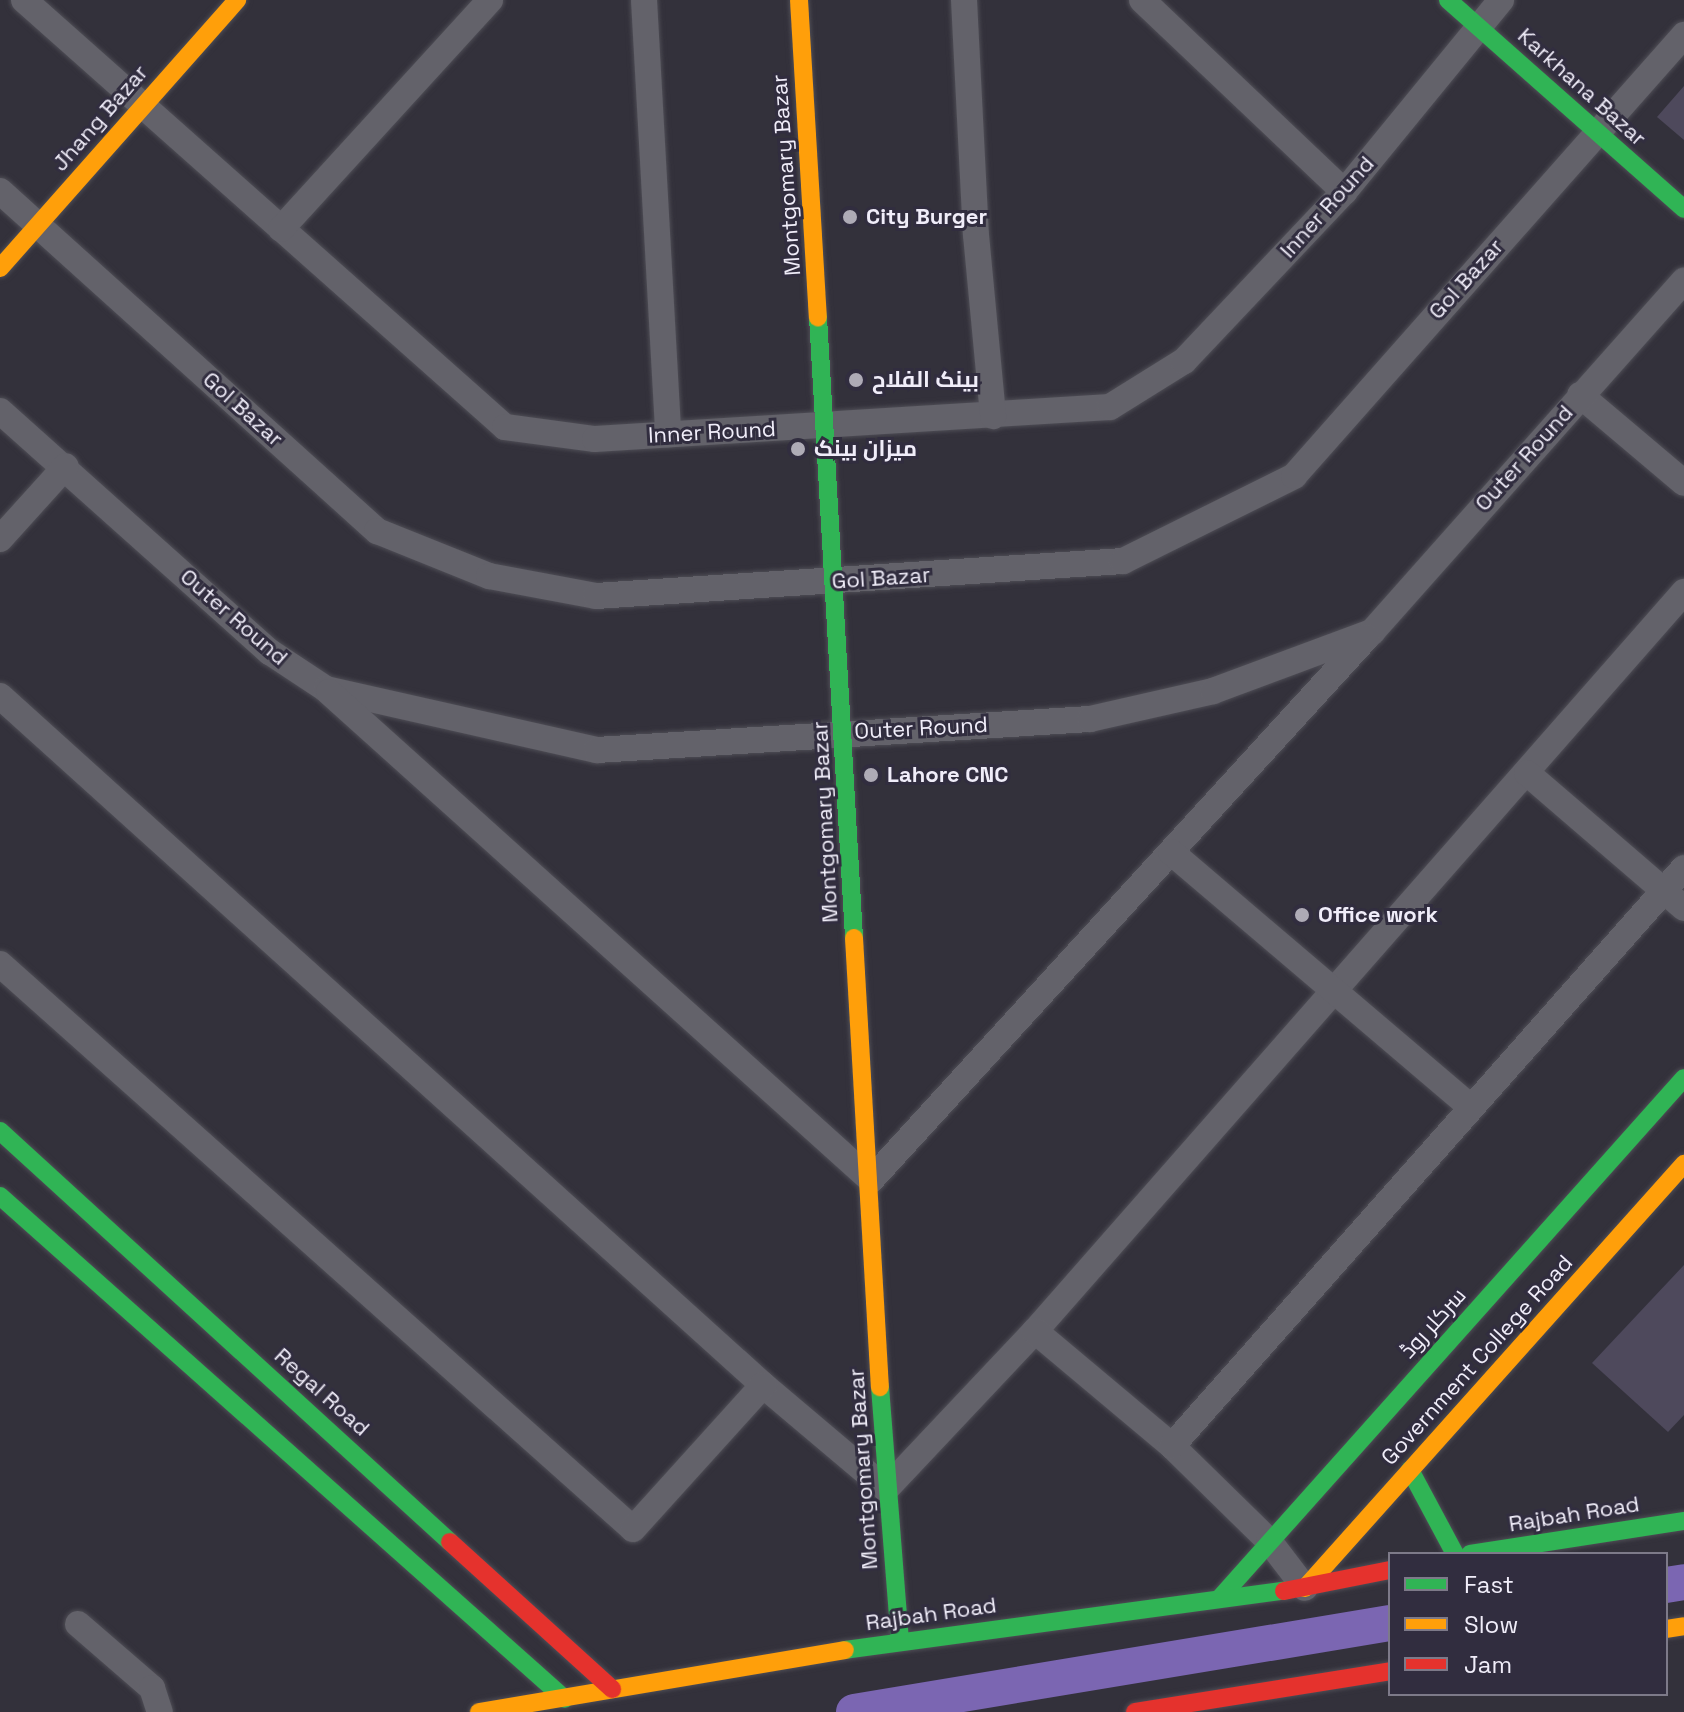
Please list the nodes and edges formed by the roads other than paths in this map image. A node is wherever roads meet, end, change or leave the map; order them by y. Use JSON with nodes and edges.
{"nodes":[{"id":1,"x":24,"y":0,"type":"edge"},
{"id":2,"x":237,"y":0,"type":"edge"},
{"id":3,"x":490,"y":0,"type":"edge"},
{"id":4,"x":644,"y":0,"type":"edge"},
{"id":5,"x":799,"y":0,"type":"edge"},
{"id":6,"x":964,"y":0,"type":"edge"},
{"id":7,"x":1142,"y":0,"type":"edge"},
{"id":8,"x":1448,"y":0,"type":"edge"},
{"id":9,"x":1501,"y":0,"type":"edge"},
{"id":10,"x":1478,"y":27,"type":"junction"},
{"id":11,"x":1684,"y":35,"type":"edge"},
{"id":12,"x":143,"y":106,"type":"junction"},
{"id":13,"x":1598,"y":134,"type":"junction"},
{"id":14,"x":0,"y":191,"type":"edge"},
{"id":15,"x":1344,"y":192,"type":"junction"},
{"id":16,"x":1684,"y":209,"type":"edge"},
{"id":17,"x":39,"y":224,"type":"junction"},
{"id":18,"x":281,"y":229,"type":"junction"},
{"id":19,"x":0,"y":268,"type":"edge"},
{"id":20,"x":1684,"y":280,"type":"edge"},
{"id":21,"x":1580,"y":395,"type":"junction"},
{"id":22,"x":0,"y":411,"type":"edge"},
{"id":23,"x":993,"y":416,"type":"junction"},
{"id":24,"x":826,"y":426,"type":"junction"},
{"id":25,"x":668,"y":434,"type":"junction"},
{"id":26,"x":66,"y":466,"type":"junction"},
{"id":27,"x":1684,"y":483,"type":"edge"},
{"id":28,"x":0,"y":539,"type":"edge"},
{"id":29,"x":835,"y":581,"type":"junction"},
{"id":30,"x":1684,"y":592,"type":"edge"},
{"id":31,"x":1372,"y":632,"type":"junction"},
{"id":32,"x":326,"y":689,"type":"junction"},
{"id":33,"x":0,"y":696,"type":"edge"},
{"id":34,"x":844,"y":732,"type":"junction"},
{"id":35,"x":1527,"y":773,"type":"junction"},
{"id":36,"x":1171,"y":852,"type":"junction"},
{"id":37,"x":1684,"y":868,"type":"edge"},
{"id":38,"x":1664,"y":889,"type":"junction"},
{"id":39,"x":1684,"y":908,"type":"edge"},
{"id":40,"x":0,"y":964,"type":"edge"},
{"id":41,"x":1337,"y":990,"type":"junction"},
{"id":42,"x":1684,"y":1078,"type":"edge"},
{"id":43,"x":1471,"y":1107,"type":"junction"},
{"id":44,"x":0,"y":1131,"type":"edge"},
{"id":45,"x":1684,"y":1164,"type":"edge"},
{"id":46,"x":871,"y":1180,"type":"junction"},
{"id":47,"x":0,"y":1196,"type":"edge"},
{"id":48,"x":1035,"y":1331,"type":"junction"},
{"id":49,"x":763,"y":1385,"type":"junction"},
{"id":50,"x":1172,"y":1446,"type":"junction"},
{"id":51,"x":1410,"y":1470,"type":"junction"},
{"id":52,"x":886,"y":1489,"type":"junction"},
{"id":53,"x":1684,"y":1521,"type":"edge"},
{"id":54,"x":1269,"y":1541,"type":"junction"},
{"id":55,"x":1454,"y":1552,"type":"edge"},
{"id":56,"x":1483,"y":1552,"type":"edge"},
{"id":57,"x":1388,"y":1570,"type":"edge"},
{"id":58,"x":1305,"y":1588,"type":"junction"},
{"id":59,"x":1219,"y":1599,"type":"junction"},
{"id":60,"x":78,"y":1624,"type":"dead end"},
{"id":61,"x":900,"y":1641,"type":"junction"},
{"id":62,"x":1388,"y":1671,"type":"edge"},
{"id":63,"x":612,"y":1689,"type":"junction"},
{"id":64,"x":565,"y":1699,"type":"junction"},
{"id":65,"x":160,"y":1712,"type":"edge"},
{"id":66,"x":479,"y":1712,"type":"edge"},
{"id":67,"x":1135,"y":1712,"type":"edge"}],
"edges":[{"from":1,"to":12,"type":"street","name":"Inner Round"},
{"from":2,"to":12,"type":"street","name":"Jhang Bazar"},
{"from":3,"to":18,"type":"street"},
{"from":4,"to":25,"type":"street"},
{"from":5,"to":24,"type":"street","name":"Montgomary Bazar"},
{"from":6,"to":23,"type":"street"},
{"from":7,"to":15,"type":"street"},
{"from":8,"to":10,"type":"street","name":"Karkhana Bazar"},
{"from":9,"to":10,"type":"street","name":"Inner Round"},
{"from":10,"to":13,"type":"street","name":"Karkhana Bazar"},
{"from":10,"to":15,"type":"street","name":"Inner Round"},
{"from":11,"to":13,"type":"street","name":"Gol Bazar"},
{"from":12,"to":17,"type":"street","name":"Jhang Bazar"},
{"from":12,"to":18,"type":"street","name":"Inner Round"},
{"from":13,"to":16,"type":"street","name":"Karkhana Bazar"},
{"from":13,"to":29,"type":"street","name":"Gol Bazar"},
{"from":14,"to":17,"type":"street","name":"Gol Bazar"},
{"from":15,"to":23,"type":"street","name":"Inner Round"},
{"from":17,"to":19,"type":"street","name":"Jhang Bazar"},
{"from":17,"to":29,"type":"street","name":"Gol Bazar"},
{"from":18,"to":25,"type":"street","name":"Inner Round"},
{"from":20,"to":21,"type":"street","name":"Outer Round"},
{"from":21,"to":27,"type":"street"},
{"from":21,"to":31,"type":"street","name":"Outer Round"},
{"from":22,"to":26,"type":"street","name":"Outer Round"},
{"from":23,"to":24,"type":"street","name":"Inner Round"},
{"from":24,"to":25,"type":"street","name":"Inner Round"},
{"from":24,"to":29,"type":"street","name":"Montgomary Bazar"},
{"from":26,"to":28,"type":"street"},
{"from":26,"to":32,"type":"street","name":"Outer Round"},
{"from":29,"to":34,"type":"street","name":"Montgomary Bazar"},
{"from":30,"to":35,"type":"street"},
{"from":31,"to":34,"type":"street","name":"Outer Round"},
{"from":31,"to":36,"type":"street"},
{"from":32,"to":34,"type":"street","name":"Outer Round"},
{"from":32,"to":46,"type":"street"},
{"from":33,"to":49,"type":"street"},
{"from":34,"to":46,"type":"street","name":"Montgomary Bazar"},
{"from":35,"to":38,"type":"street"},
{"from":35,"to":41,"type":"street"},
{"from":36,"to":41,"type":"street"},
{"from":36,"to":46,"type":"street"},
{"from":37,"to":38,"type":"street"},
{"from":38,"to":39,"type":"street"},
{"from":38,"to":43,"type":"street"},
{"from":40,"to":49,"type":"street"},
{"from":41,"to":43,"type":"street"},
{"from":41,"to":48,"type":"street"},
{"from":42,"to":54,"type":"street","name":"سرکلر روڈ"},
{"from":43,"to":50,"type":"street"},
{"from":44,"to":63,"type":"street","name":"Regal Road"},
{"from":45,"to":51,"type":"street","name":"Government College Road"},
{"from":46,"to":52,"type":"street","name":"Montgomary Bazar"},
{"from":47,"to":64,"type":"street"},
{"from":48,"to":50,"type":"street"},
{"from":48,"to":52,"type":"street"},
{"from":49,"to":52,"type":"street"},
{"from":50,"to":54,"type":"street"},
{"from":51,"to":55,"type":"street"},
{"from":51,"to":58,"type":"street","name":"Government College Road"},
{"from":52,"to":61,"type":"street","name":"Montgomary Bazar"},
{"from":53,"to":56,"type":"street","name":"Rajbah Road"},
{"from":54,"to":58,"type":"street"},
{"from":54,"to":59,"type":"street","name":"سرکلر روڈ"},
{"from":57,"to":58,"type":"street","name":"Rajbah Road"},
{"from":58,"to":59,"type":"street","name":"Rajbah Road"},
{"from":59,"to":61,"type":"street","name":"Rajbah Road"},
{"from":60,"to":65,"type":"street"},
{"from":61,"to":63,"type":"street","name":"Rajbah Road"},
{"from":62,"to":67,"type":"street"},
{"from":63,"to":64,"type":"street","name":"Rajbah Road"},
{"from":64,"to":66,"type":"street","name":"Rajbah Road"}]}
